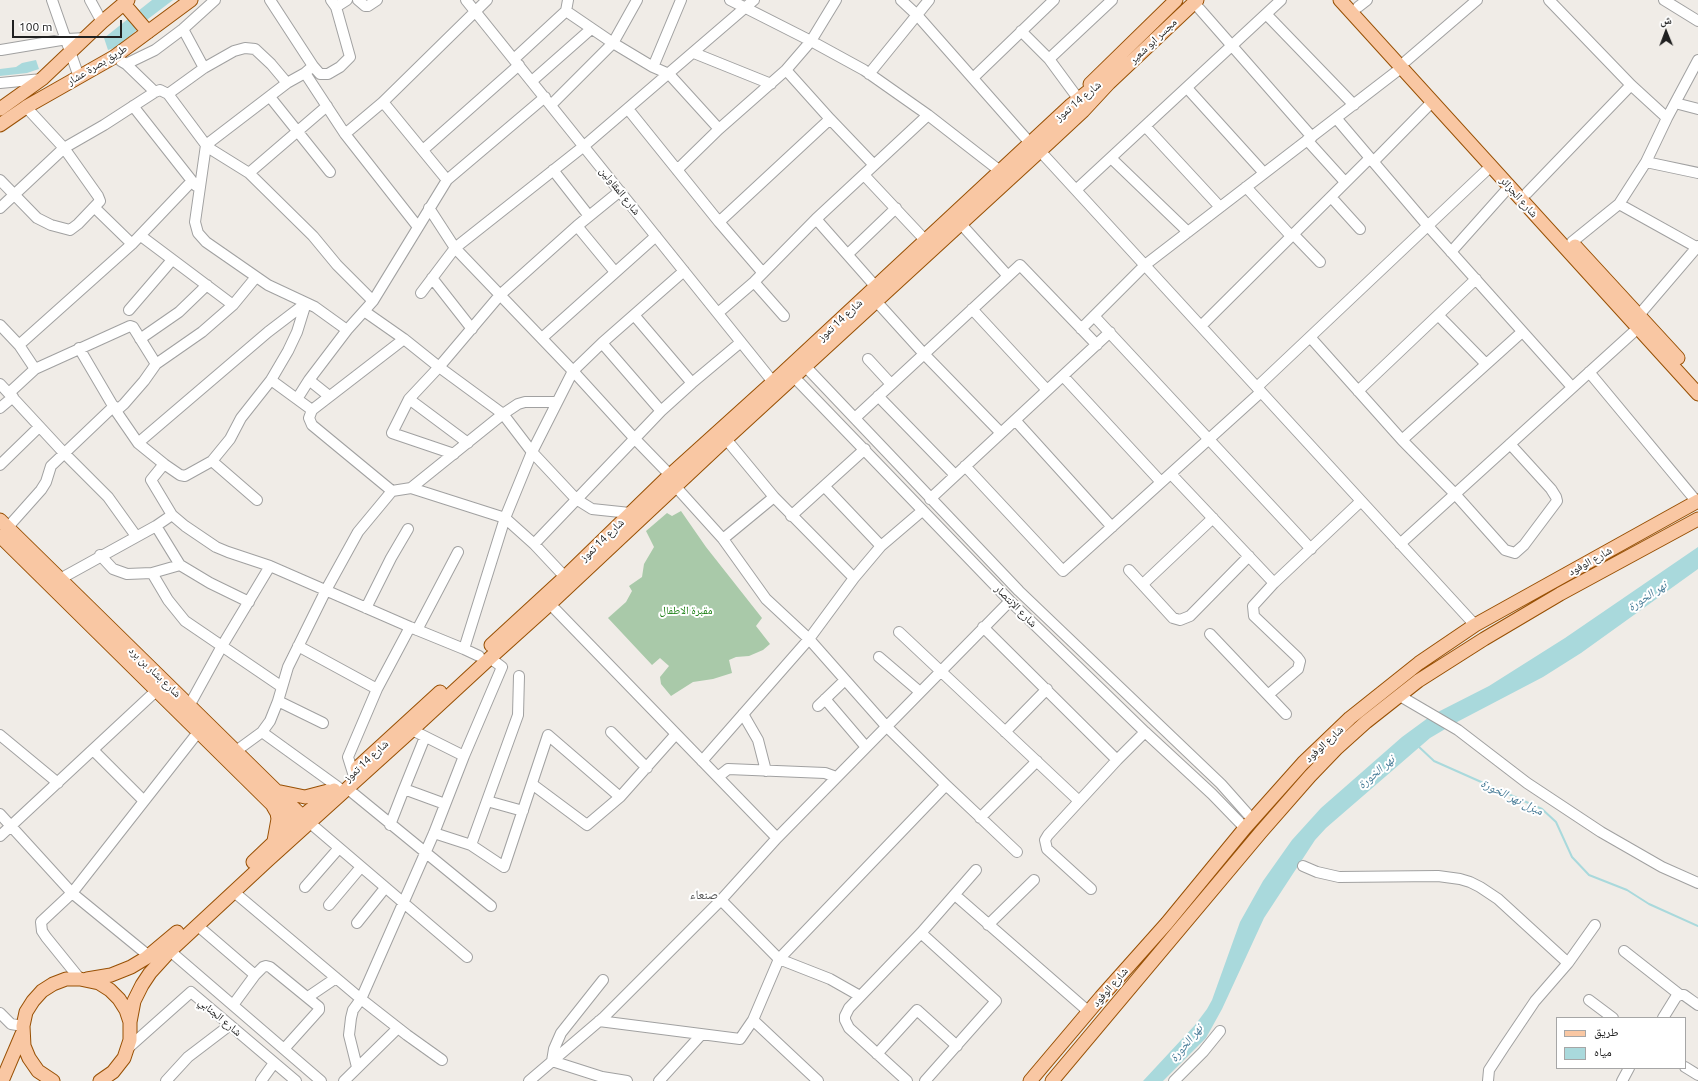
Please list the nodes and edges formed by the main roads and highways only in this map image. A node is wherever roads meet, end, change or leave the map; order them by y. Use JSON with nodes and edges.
{"nodes":[{"id":1,"x":191,"y":0,"type":"edge"},
{"id":2,"x":1176,"y":0,"type":"edge"},
{"id":3,"x":1340,"y":0,"type":"edge"},
{"id":4,"x":1196,"y":2,"type":"edge"},
{"id":5,"x":1359,"y":2,"type":"edge"},
{"id":6,"x":127,"y":4,"type":"edge"},
{"id":7,"x":146,"y":30,"type":"junction"},
{"id":8,"x":1404,"y":64,"type":"junction"},
{"id":9,"x":1107,"y":80,"type":"junction"},
{"id":10,"x":1074,"y":101,"type":"junction"},
{"id":11,"x":0,"y":106,"type":"edge"},
{"id":12,"x":1083,"y":112,"type":"junction"},
{"id":13,"x":0,"y":125,"type":"edge"},
{"id":14,"x":1035,"y":147,"type":"junction"},
{"id":15,"x":1617,"y":298,"type":"junction"},
{"id":16,"x":1634,"y":317,"type":"junction"},
{"id":17,"x":1698,"y":381,"type":"edge"},
{"id":18,"x":1698,"y":394,"type":"edge"},
{"id":19,"x":1698,"y":501,"type":"edge"},
{"id":20,"x":1698,"y":519,"type":"edge"},
{"id":21,"x":3,"y":528,"type":"edge"},
{"id":22,"x":484,"y":657,"type":"junction"},
{"id":23,"x":343,"y":788,"type":"junction"},
{"id":24,"x":273,"y":797,"type":"junction"},
{"id":25,"x":301,"y":824,"type":"junction"},
{"id":26,"x":274,"y":841,"type":"junction"},
{"id":27,"x":83,"y":979,"type":"junction"},
{"id":28,"x":130,"y":1022,"type":"junction"},
{"id":29,"x":22,"y":1030,"type":"junction"},
{"id":30,"x":2,"y":1081,"type":"edge"},
{"id":31,"x":53,"y":1081,"type":"edge"},
{"id":32,"x":100,"y":1081,"type":"edge"},
{"id":33,"x":1030,"y":1081,"type":"edge"},
{"id":34,"x":1052,"y":1081,"type":"edge"}],
"edges":[{"from":1,"to":7,"type":"main road","name":"طريق بصرة عشار"},
{"from":2,"to":10,"type":"main road"},
{"from":3,"to":8,"type":"main road","name":"شارع الجزائر"},
{"from":4,"to":9,"type":"main road","name":"مجسر ابو شعير"},
{"from":4,"to":12,"type":"main road"},
{"from":5,"to":8,"type":"main road","name":"شارع الجزائر"},
{"from":6,"to":7,"type":"main road"},
{"from":6,"to":11,"type":"main road"},
{"from":7,"to":13,"type":"main road","name":"طريق بصرة عشار"},
{"from":8,"to":15,"type":"main road","name":"شارع الجزائر"},
{"from":8,"to":15,"type":"main road","name":"شارع الجزائر"},
{"from":9,"to":10,"type":"main road","name":"شارع 14 تموز"},
{"from":9,"to":12,"type":"main road","name":"شارع 14 تموز"},
{"from":10,"to":14,"type":"main road","name":"شارع 14 تموز"},
{"from":12,"to":14,"type":"main road","name":"شارع 14 تموز"},
{"from":14,"to":22,"type":"main road","name":"شارع 14 تموز"},
{"from":14,"to":22,"type":"main road","name":"شارع 14 تموز"},
{"from":15,"to":16,"type":"main road","name":"شارع الجزائر"},
{"from":16,"to":17,"type":"main road","name":"شارع الجزائر"},
{"from":16,"to":18,"type":"main road","name":"شارع الجزائر"},
{"from":19,"to":33,"type":"main road","name":"شارع الوفود"},
{"from":20,"to":34,"type":"main road","name":"شارع الوفود"},
{"from":21,"to":24,"type":"main road","name":"شارع بشار بن برد"},
{"from":21,"to":24,"type":"main road","name":"شارع بشار بن برد"},
{"from":22,"to":23,"type":"main road","name":"شارع 14 تموز"},
{"from":22,"to":23,"type":"main road","name":"شارع 14 تموز"},
{"from":23,"to":24,"type":"main road"},
{"from":23,"to":25,"type":"main road","name":"شارع 14 تموز"},
{"from":24,"to":25,"type":"main road","name":"شارع بشار بن برد"},
{"from":24,"to":26,"type":"main road"},
{"from":25,"to":26,"type":"main road","name":"شارع 14 تموز"},
{"from":25,"to":28,"type":"main road","name":"شارع 14 تموز"},
{"from":26,"to":27,"type":"main road","name":"شارع 14 تموز"},
{"from":27,"to":28,"type":"main road"},
{"from":27,"to":29,"type":"main road","name":"شارع 14 تموز"},
{"from":28,"to":32,"type":"main road","name":"شارع 14 تموز"},
{"from":29,"to":30,"type":"main road"},
{"from":29,"to":31,"type":"main road"}]}
